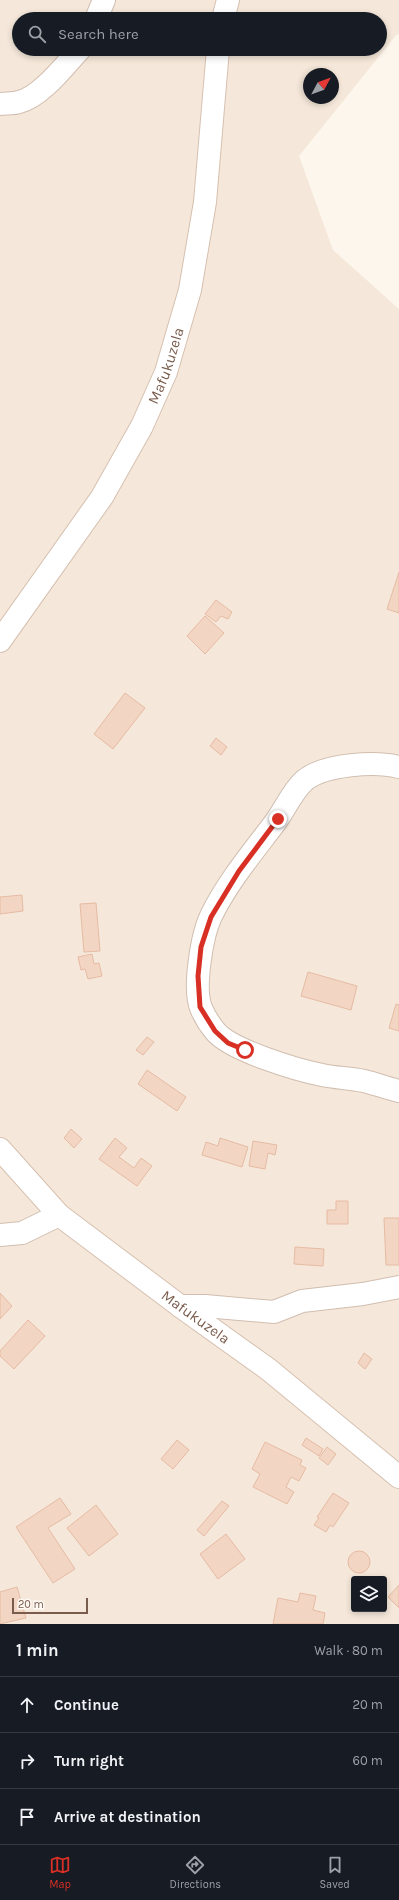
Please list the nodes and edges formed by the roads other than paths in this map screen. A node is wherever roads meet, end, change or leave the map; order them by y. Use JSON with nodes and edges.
{"nodes":[{"id":1,"x":104,"y":0,"type":"edge"},
{"id":2,"x":228,"y":0,"type":"edge"},
{"id":3,"x":99,"y":12,"type":"edge"},
{"id":4,"x":225,"y":12,"type":"edge"},
{"id":5,"x":74,"y":56,"type":"edge"},
{"id":6,"x":217,"y":56,"type":"edge"},
{"id":7,"x":0,"y":104,"type":"edge"},
{"id":8,"x":0,"y":640,"type":"edge"},
{"id":9,"x":399,"y":767,"type":"edge"},
{"id":10,"x":399,"y":1091,"type":"edge"},
{"id":11,"x":0,"y":1150,"type":"edge"},
{"id":12,"x":59,"y":1215,"type":"junction"},
{"id":13,"x":0,"y":1235,"type":"edge"},
{"id":14,"x":399,"y":1287,"type":"edge"},
{"id":15,"x":180,"y":1306,"type":"junction"},
{"id":16,"x":399,"y":1478,"type":"edge"}],
"edges":[{"from":1,"to":3,"type":"main road"},
{"from":2,"to":4,"type":"main road"},
{"from":5,"to":7,"type":"main road"},
{"from":6,"to":8,"type":"main road","name":"Mafukuzela"},
{"from":9,"to":10,"type":"main road"},
{"from":11,"to":12,"type":"main road","name":"Mafukuzela"},
{"from":12,"to":13,"type":"main road"},
{"from":12,"to":15,"type":"main road","name":"Mafukuzela"},
{"from":14,"to":15,"type":"main road"},
{"from":15,"to":16,"type":"main road","name":"Mafukuzela"}]}
